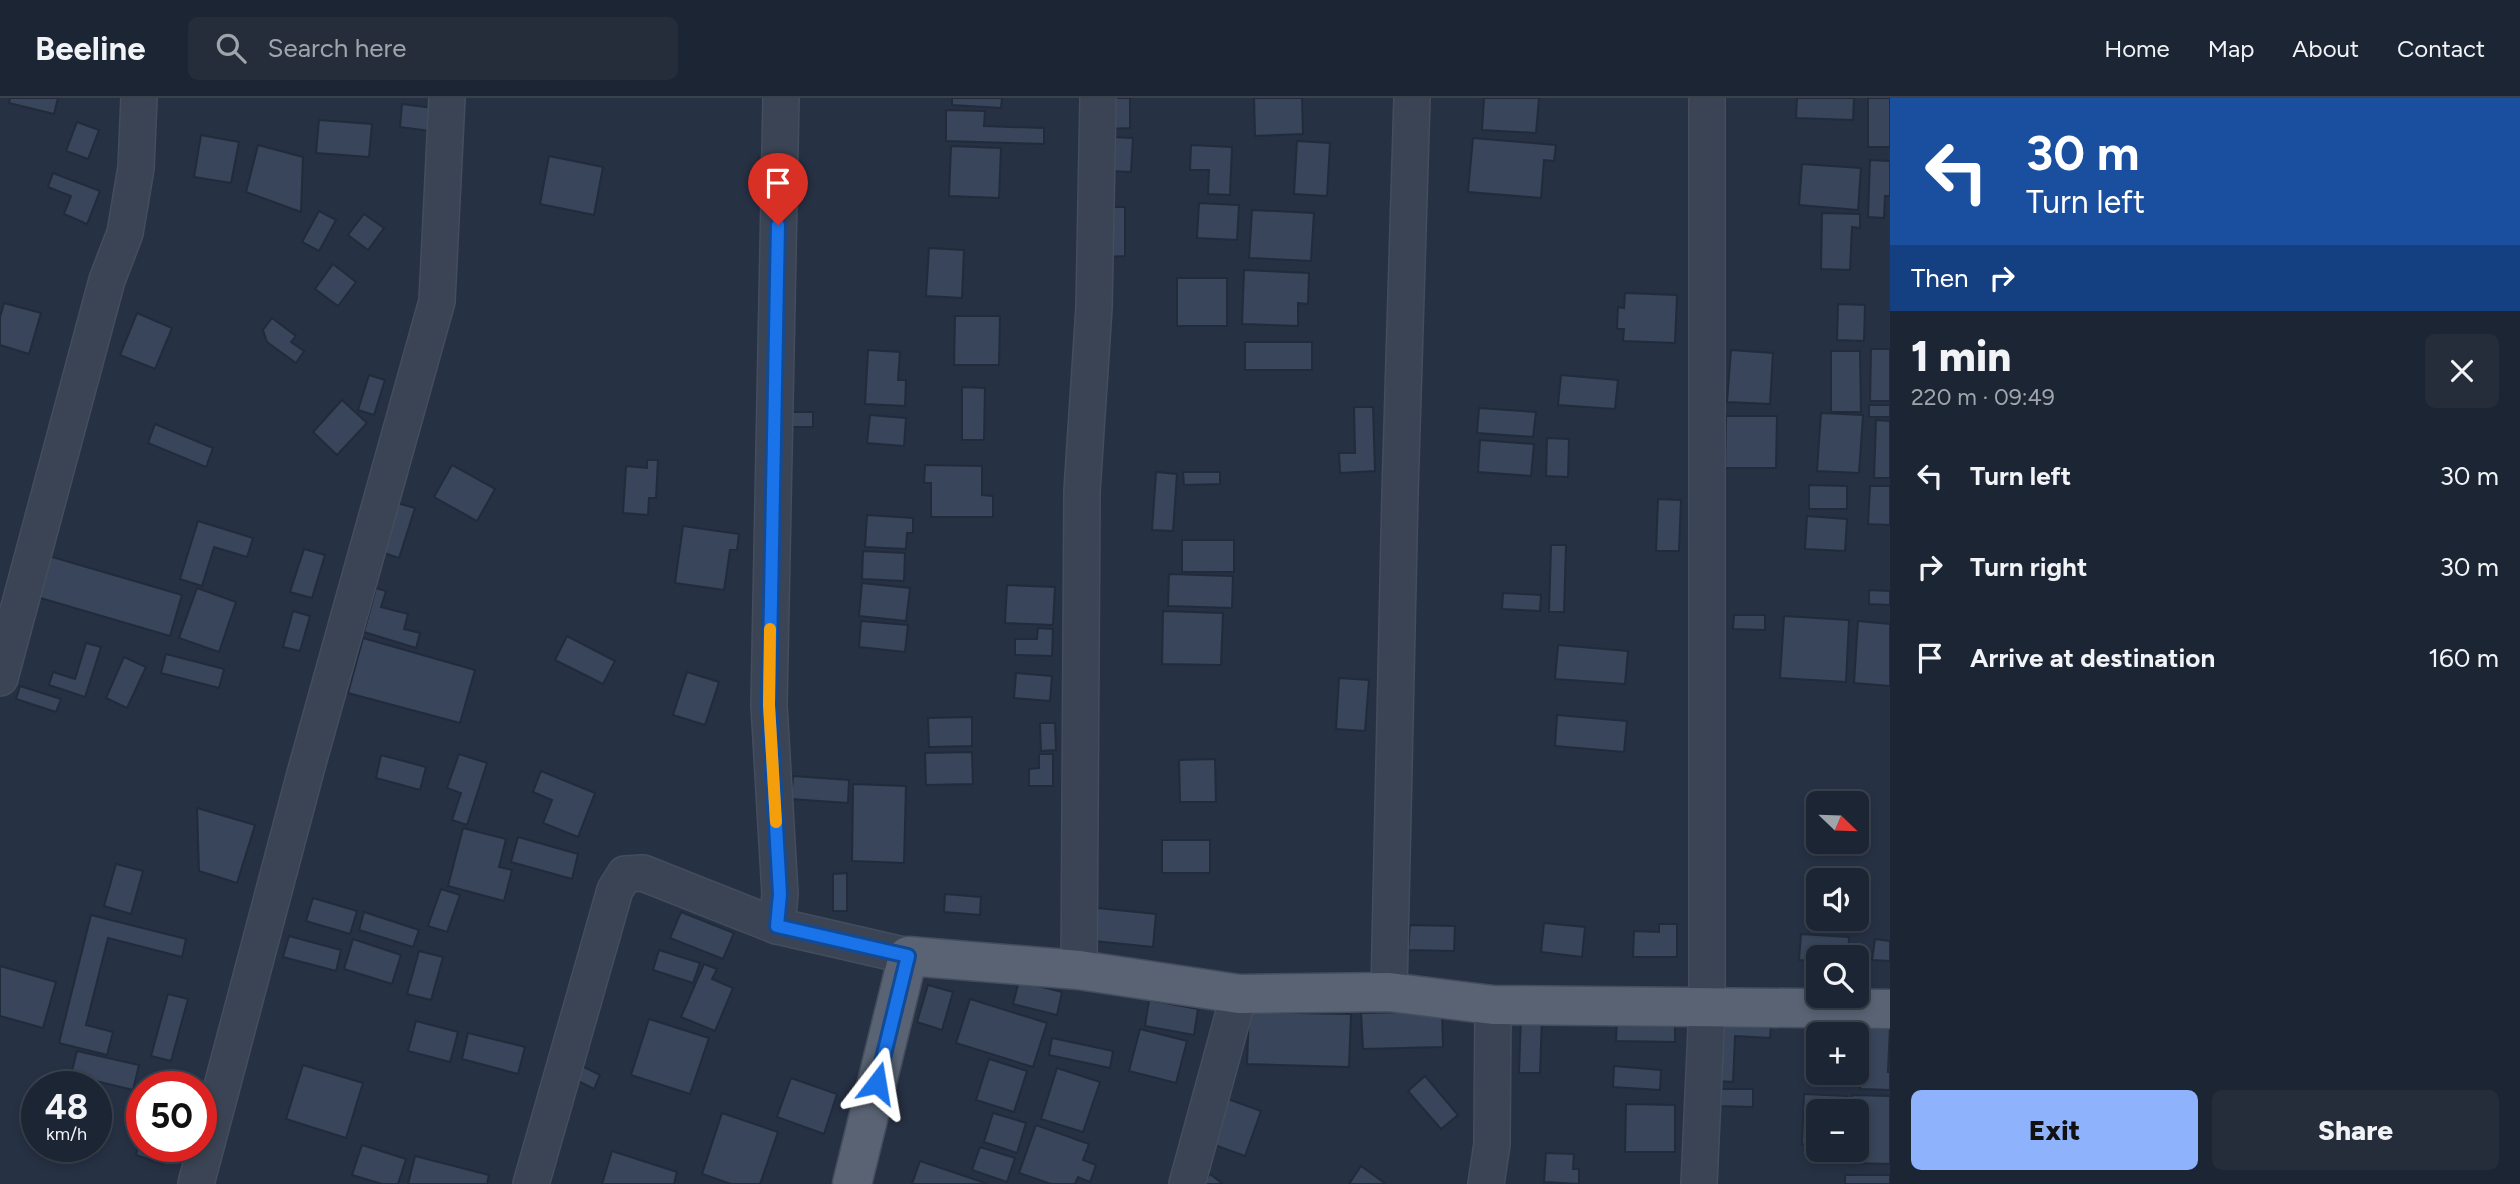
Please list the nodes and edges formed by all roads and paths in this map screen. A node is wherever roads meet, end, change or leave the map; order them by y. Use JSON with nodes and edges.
{"nodes":[{"id":1,"x":139,"y":98,"type":"edge"},
{"id":2,"x":447,"y":98,"type":"edge"},
{"id":3,"x":781,"y":98,"type":"edge"},
{"id":4,"x":1098,"y":98,"type":"edge"},
{"id":5,"x":1412,"y":98,"type":"edge"},
{"id":6,"x":1707,"y":98,"type":"edge"},
{"id":7,"x":0,"y":678,"type":"edge"},
{"id":8,"x":777,"y":926,"type":"junction"},
{"id":9,"x":908,"y":956,"type":"junction"},
{"id":10,"x":1079,"y":971,"type":"junction"},
{"id":11,"x":1389,"y":992,"type":"junction"},
{"id":12,"x":1239,"y":994,"type":"junction"},
{"id":13,"x":1493,"y":1005,"type":"junction"},
{"id":14,"x":1707,"y":1007,"type":"junction"},
{"id":15,"x":1890,"y":1009,"type":"edge"},
{"id":16,"x":196,"y":1184,"type":"edge"},
{"id":17,"x":531,"y":1184,"type":"edge"},
{"id":18,"x":852,"y":1184,"type":"edge"},
{"id":19,"x":1187,"y":1184,"type":"edge"},
{"id":20,"x":1486,"y":1184,"type":"edge"},
{"id":21,"x":1699,"y":1184,"type":"edge"}],
"edges":[{"from":1,"to":7,"type":"street"},
{"from":2,"to":16,"type":"street"},
{"from":3,"to":8,"type":"street"},
{"from":4,"to":10,"type":"street"},
{"from":5,"to":11,"type":"street"},
{"from":6,"to":14,"type":"street"},
{"from":8,"to":9,"type":"street"},
{"from":8,"to":17,"type":"street"},
{"from":9,"to":10,"type":"main road"},
{"from":9,"to":18,"type":"main road"},
{"from":10,"to":12,"type":"main road"},
{"from":11,"to":12,"type":"main road"},
{"from":11,"to":13,"type":"main road"},
{"from":12,"to":19,"type":"street"},
{"from":13,"to":14,"type":"main road"},
{"from":13,"to":20,"type":"street"},
{"from":14,"to":15,"type":"main road"},
{"from":14,"to":21,"type":"street"}]}
